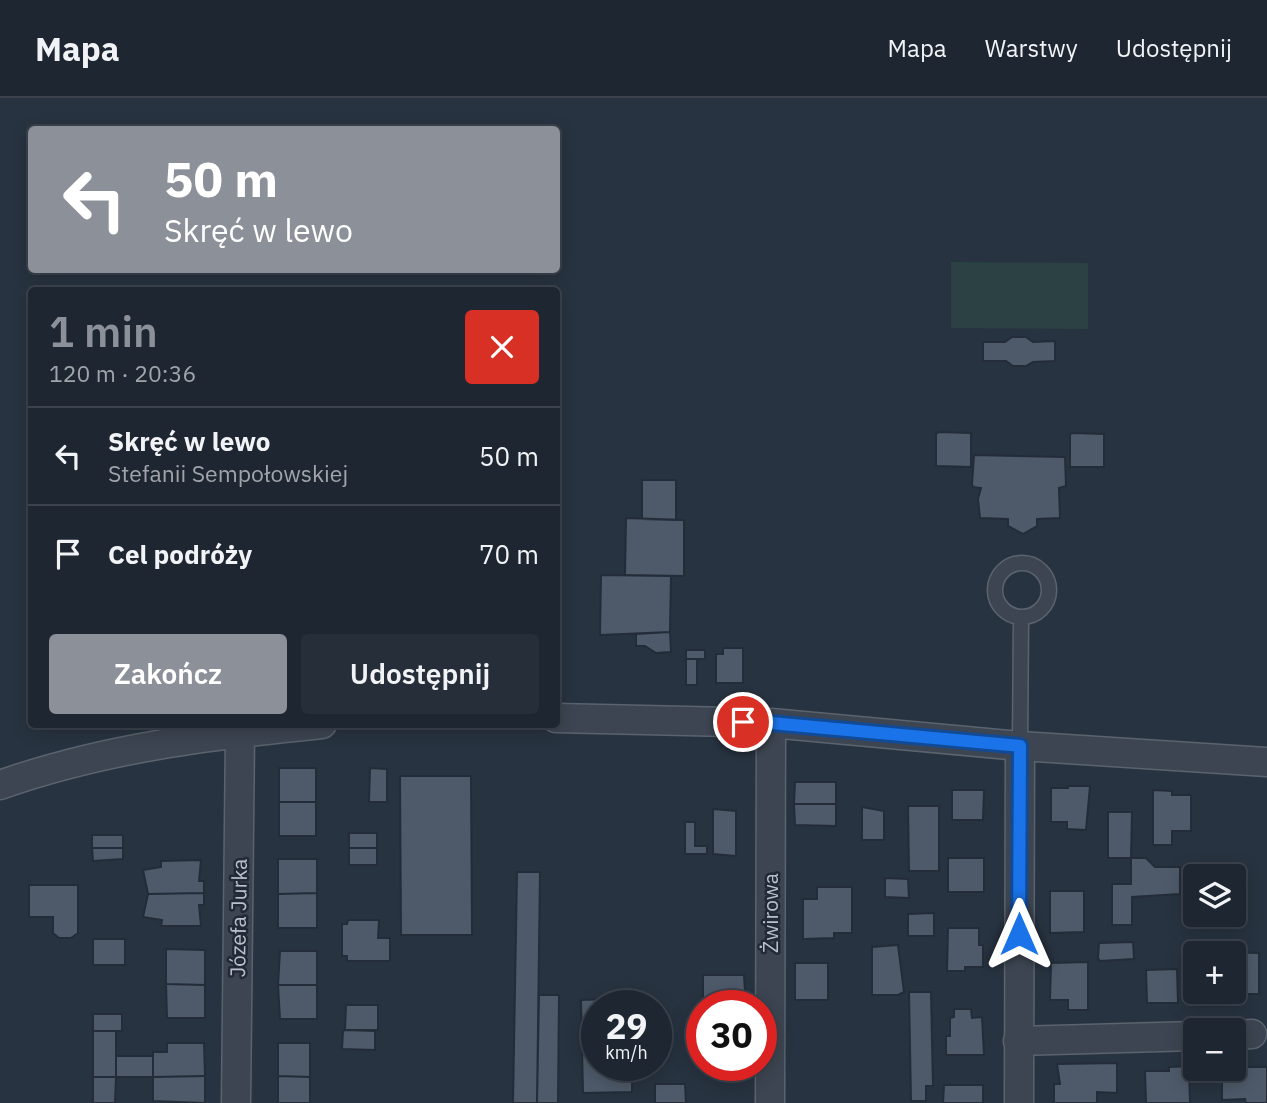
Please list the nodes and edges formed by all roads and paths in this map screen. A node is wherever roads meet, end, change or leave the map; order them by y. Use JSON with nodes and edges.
{"nodes":[{"id":1,"x":1021,"y":618,"type":"dead end"},
{"id":2,"x":560,"y":718,"type":"edge"},
{"id":3,"x":771,"y":723,"type":"junction"},
{"id":4,"x":286,"y":728,"type":"edge"},
{"id":5,"x":240,"y":733,"type":"junction"},
{"id":6,"x":1020,"y":746,"type":"junction"},
{"id":7,"x":1267,"y":762,"type":"edge"},
{"id":8,"x":0,"y":785,"type":"edge"},
{"id":9,"x":1183,"y":1036,"type":"edge"},
{"id":10,"x":1018,"y":1041,"type":"junction"},
{"id":11,"x":236,"y":1103,"type":"edge"},
{"id":12,"x":770,"y":1103,"type":"edge"},
{"id":13,"x":1019,"y":1103,"type":"edge"}],
"edges":[{"from":1,"to":6,"type":"lane"},
{"from":2,"to":3,"type":"street"},
{"from":3,"to":6,"type":"street"},
{"from":3,"to":12,"type":"street","name":"Żwirowa"},
{"from":4,"to":5,"type":"street"},
{"from":5,"to":8,"type":"street"},
{"from":5,"to":11,"type":"street","name":"Józefa Jurka"},
{"from":6,"to":7,"type":"street"},
{"from":6,"to":10,"type":"street"},
{"from":9,"to":10,"type":"street"},
{"from":10,"to":13,"type":"street"}]}
